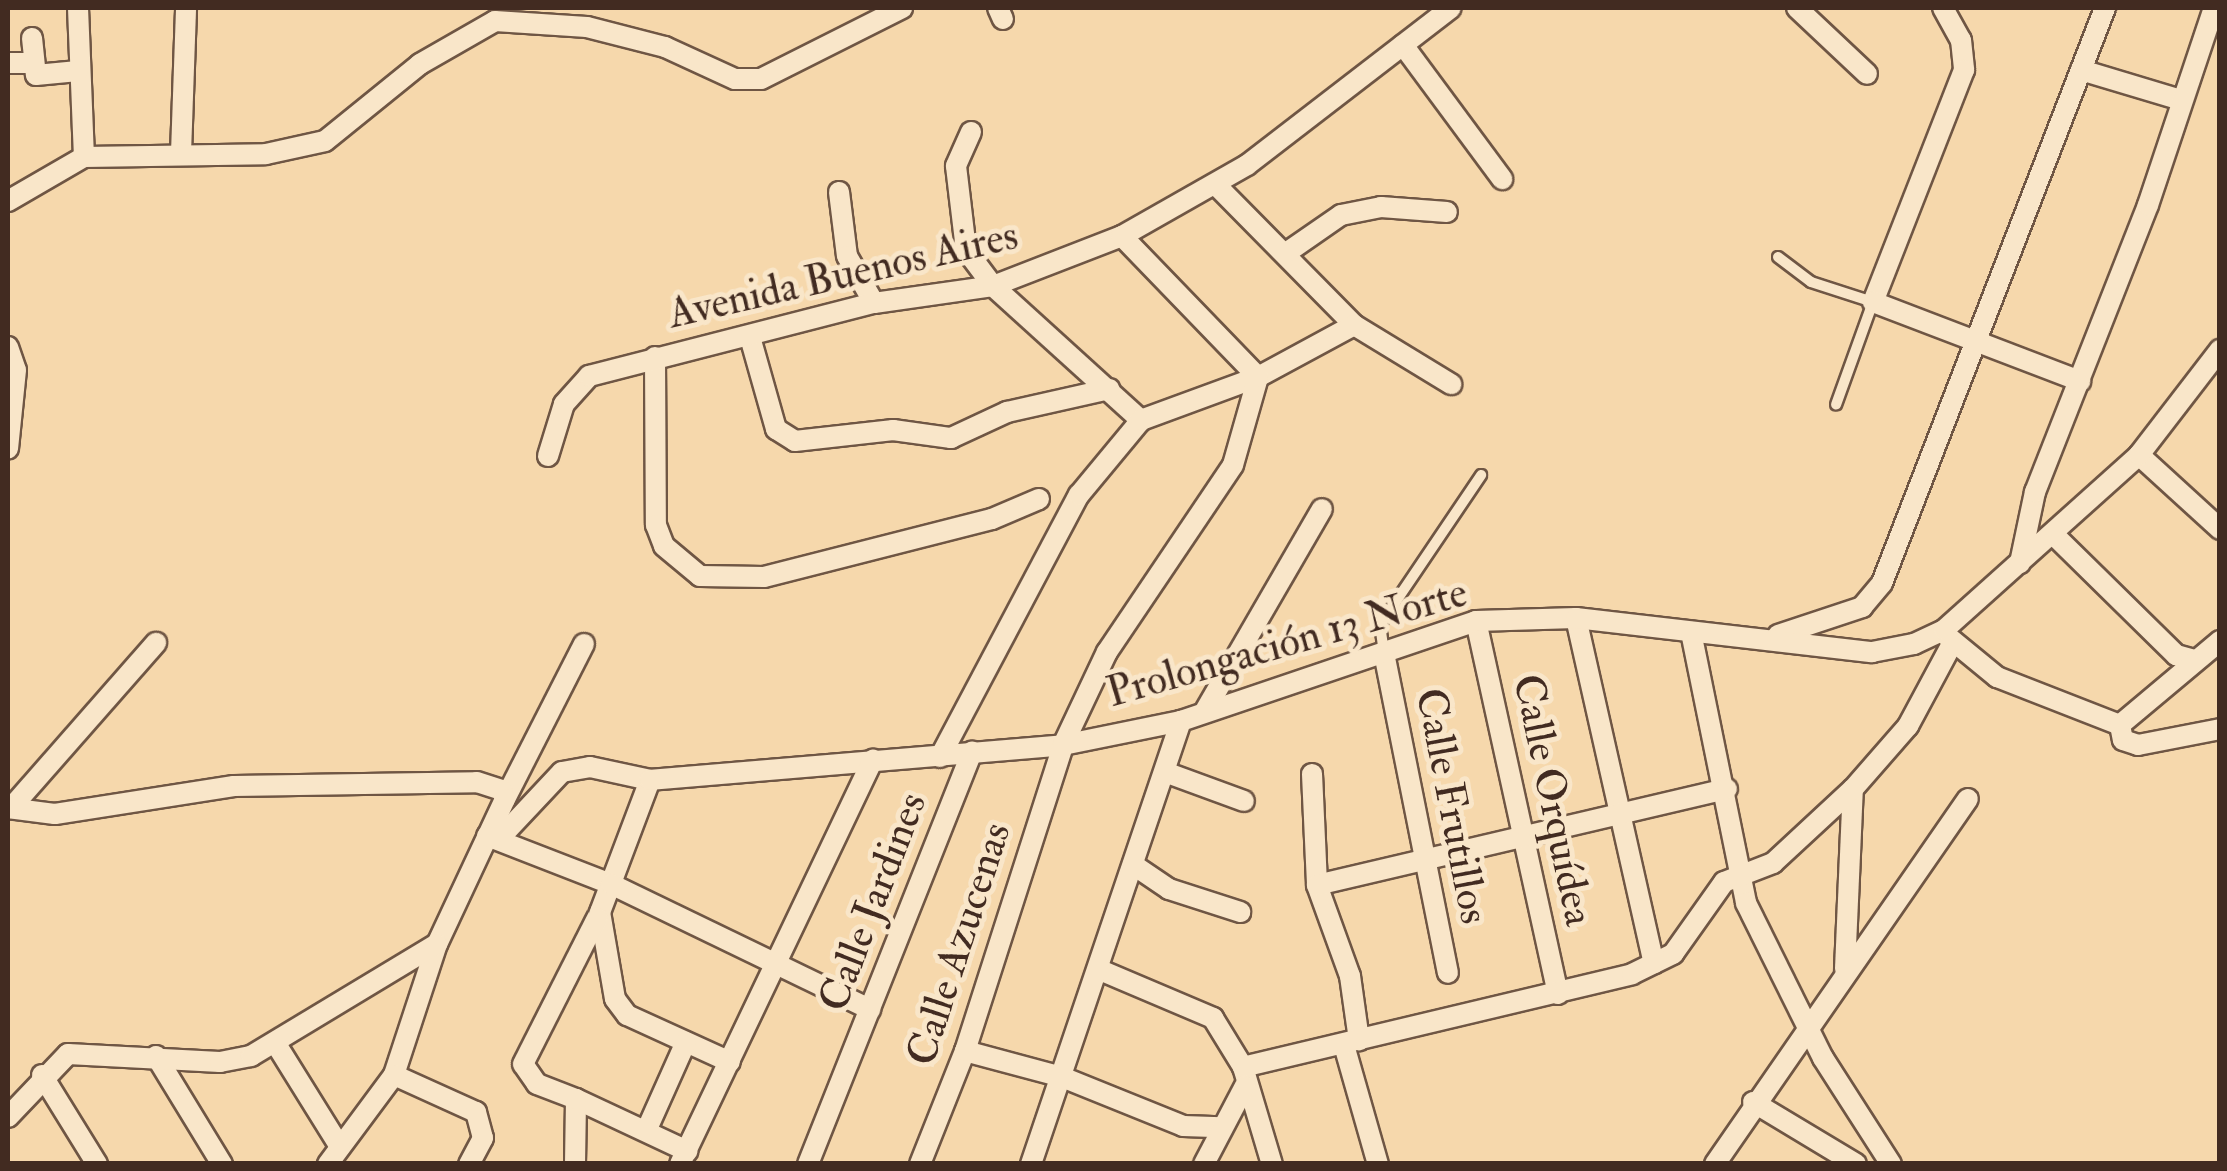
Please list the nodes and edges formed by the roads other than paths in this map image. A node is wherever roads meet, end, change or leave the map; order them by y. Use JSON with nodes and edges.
{"nodes":[{"id":1,"x":78,"y":8,"type":"edge"},
{"id":2,"x":186,"y":8,"type":"edge"},
{"id":3,"x":902,"y":8,"type":"edge"},
{"id":4,"x":1451,"y":8,"type":"edge"},
{"id":5,"x":1797,"y":8,"type":"edge"},
{"id":6,"x":1943,"y":8,"type":"edge"},
{"id":7,"x":2105,"y":8,"type":"edge"},
{"id":8,"x":2214,"y":18,"type":"edge"},
{"id":9,"x":32,"y":38,"type":"dead end"},
{"id":10,"x":1403,"y":44,"type":"junction"},
{"id":11,"x":34,"y":62,"type":"junction"},
{"id":12,"x":8,"y":63,"type":"edge"},
{"id":13,"x":2081,"y":70,"type":"junction"},
{"id":14,"x":78,"y":71,"type":"junction"},
{"id":15,"x":1867,"y":74,"type":"dead end"},
{"id":16,"x":2181,"y":100,"type":"junction"},
{"id":17,"x":971,"y":132,"type":"dead end"},
{"id":18,"x":181,"y":154,"type":"junction"},
{"id":19,"x":84,"y":157,"type":"junction"},
{"id":20,"x":1502,"y":179,"type":"dead end"},
{"id":21,"x":1216,"y":185,"type":"junction"},
{"id":22,"x":839,"y":192,"type":"dead end"},
{"id":23,"x":8,"y":201,"type":"edge"},
{"id":24,"x":1447,"y":212,"type":"dead end"},
{"id":25,"x":1122,"y":236,"type":"junction"},
{"id":26,"x":1289,"y":251,"type":"junction"},
{"id":27,"x":1778,"y":256,"type":"dead end"},
{"id":28,"x":994,"y":286,"type":"junction"},
{"id":29,"x":1873,"y":302,"type":"junction"},
{"id":30,"x":874,"y":303,"type":"junction"},
{"id":31,"x":1354,"y":325,"type":"junction"},
{"id":32,"x":750,"y":337,"type":"junction"},
{"id":33,"x":1976,"y":346,"type":"junction"},
{"id":34,"x":8,"y":347,"type":"edge"},
{"id":35,"x":2220,"y":350,"type":"edge"},
{"id":36,"x":655,"y":358,"type":"junction"},
{"id":37,"x":1258,"y":377,"type":"junction"},
{"id":38,"x":2080,"y":381,"type":"junction"},
{"id":39,"x":1451,"y":384,"type":"dead end"},
{"id":40,"x":1109,"y":389,"type":"junction"},
{"id":41,"x":1836,"y":405,"type":"dead end"},
{"id":42,"x":1141,"y":420,"type":"junction"},
{"id":43,"x":8,"y":449,"type":"edge"},
{"id":44,"x":2138,"y":455,"type":"junction"},
{"id":45,"x":548,"y":456,"type":"dead end"},
{"id":46,"x":1481,"y":475,"type":"dead end"},
{"id":47,"x":1039,"y":499,"type":"dead end"},
{"id":48,"x":1322,"y":509,"type":"dead end"},
{"id":49,"x":2220,"y":529,"type":"edge"},
{"id":50,"x":2053,"y":534,"type":"junction"},
{"id":51,"x":2020,"y":563,"type":"junction"},
{"id":52,"x":1576,"y":618,"type":"junction"},
{"id":53,"x":1476,"y":621,"type":"junction"},
{"id":54,"x":1691,"y":632,"type":"junction"},
{"id":55,"x":1769,"y":637,"type":"junction"},
{"id":56,"x":1948,"y":637,"type":"junction"},
{"id":57,"x":2220,"y":642,"type":"edge"},
{"id":58,"x":156,"y":643,"type":"dead end"},
{"id":59,"x":584,"y":644,"type":"dead end"},
{"id":60,"x":1384,"y":652,"type":"junction"},
{"id":61,"x":2191,"y":659,"type":"junction"},
{"id":62,"x":1206,"y":708,"type":"junction"},
{"id":63,"x":1180,"y":720,"type":"junction"},
{"id":64,"x":2220,"y":729,"type":"edge"},
{"id":65,"x":2122,"y":733,"type":"junction"},
{"id":66,"x":1063,"y":745,"type":"junction"},
{"id":67,"x":972,"y":752,"type":"junction"},
{"id":68,"x":940,"y":757,"type":"junction"},
{"id":69,"x":873,"y":760,"type":"junction"},
{"id":70,"x":1165,"y":772,"type":"junction"},
{"id":71,"x":1312,"y":774,"type":"dead end"},
{"id":72,"x":650,"y":780,"type":"junction"},
{"id":73,"x":1727,"y":789,"type":"junction"},
{"id":74,"x":1852,"y":789,"type":"junction"},
{"id":75,"x":505,"y":799,"type":"junction"},
{"id":76,"x":1968,"y":799,"type":"dead end"},
{"id":77,"x":1244,"y":801,"type":"dead end"},
{"id":78,"x":9,"y":808,"type":"edge"},
{"id":79,"x":1621,"y":817,"type":"junction"},
{"id":80,"x":492,"y":837,"type":"junction"},
{"id":81,"x":1520,"y":838,"type":"junction"},
{"id":82,"x":1422,"y":863,"type":"junction"},
{"id":83,"x":1135,"y":866,"type":"junction"},
{"id":84,"x":1740,"y":877,"type":"junction"},
{"id":85,"x":611,"y":884,"type":"junction"},
{"id":86,"x":1317,"y":885,"type":"junction"},
{"id":87,"x":600,"y":912,"type":"junction"},
{"id":88,"x":1240,"y":912,"type":"dead end"},
{"id":89,"x":437,"y":944,"type":"junction"},
{"id":90,"x":1654,"y":963,"type":"junction"},
{"id":91,"x":771,"y":967,"type":"junction"},
{"id":92,"x":1100,"y":970,"type":"junction"},
{"id":93,"x":1448,"y":973,"type":"dead end"},
{"id":94,"x":1842,"y":980,"type":"junction"},
{"id":95,"x":1558,"y":994,"type":"junction"},
{"id":96,"x":870,"y":1009,"type":"junction"},
{"id":97,"x":1809,"y":1019,"type":"junction"},
{"id":98,"x":686,"y":1042,"type":"junction"},
{"id":99,"x":1352,"y":1043,"type":"junction"},
{"id":100,"x":276,"y":1044,"type":"junction"},
{"id":101,"x":965,"y":1051,"type":"junction"},
{"id":102,"x":156,"y":1056,"type":"junction"},
{"id":103,"x":730,"y":1062,"type":"junction"},
{"id":104,"x":42,"y":1075,"type":"junction"},
{"id":105,"x":394,"y":1075,"type":"junction"},
{"id":106,"x":1062,"y":1077,"type":"junction"},
{"id":107,"x":1244,"y":1077,"type":"junction"},
{"id":108,"x":576,"y":1098,"type":"junction"},
{"id":109,"x":1753,"y":1102,"type":"junction"},
{"id":110,"x":8,"y":1117,"type":"edge"},
{"id":111,"x":1221,"y":1128,"type":"junction"},
{"id":112,"x":647,"y":1129,"type":"junction"},
{"id":113,"x":334,"y":1155,"type":"edge"},
{"id":114,"x":684,"y":1157,"type":"edge"},
{"id":115,"x":479,"y":1160,"type":"edge"},
{"id":116,"x":97,"y":1164,"type":"edge"},
{"id":117,"x":222,"y":1164,"type":"edge"},
{"id":118,"x":575,"y":1164,"type":"edge"},
{"id":119,"x":808,"y":1164,"type":"edge"},
{"id":120,"x":920,"y":1164,"type":"edge"},
{"id":121,"x":1031,"y":1164,"type":"edge"},
{"id":122,"x":1204,"y":1164,"type":"edge"},
{"id":123,"x":1272,"y":1164,"type":"edge"},
{"id":124,"x":1378,"y":1164,"type":"edge"},
{"id":125,"x":1715,"y":1164,"type":"edge"},
{"id":126,"x":1856,"y":1164,"type":"edge"},
{"id":127,"x":1891,"y":1164,"type":"edge"}],
"edges":[{"from":1,"to":14,"type":"street"},
{"from":2,"to":18,"type":"street"},
{"from":3,"to":18,"type":"street"},
{"from":4,"to":10,"type":"street","name":"Avenida Buenos Aires"},
{"from":5,"to":15,"type":"street"},
{"from":6,"to":29,"type":"street"},
{"from":7,"to":13,"type":"street"},
{"from":8,"to":16,"type":"street"},
{"from":9,"to":11,"type":"street"},
{"from":10,"to":20,"type":"street"},
{"from":10,"to":21,"type":"street","name":"Avenida Buenos Aires"},
{"from":11,"to":12,"type":"street"},
{"from":11,"to":14,"type":"street"},
{"from":13,"to":16,"type":"street"},
{"from":13,"to":33,"type":"street"},
{"from":14,"to":19,"type":"street"},
{"from":16,"to":38,"type":"street"},
{"from":17,"to":28,"type":"street"},
{"from":18,"to":19,"type":"street"},
{"from":19,"to":23,"type":"street"},
{"from":21,"to":25,"type":"street","name":"Avenida Buenos Aires"},
{"from":21,"to":26,"type":"street"},
{"from":22,"to":30,"type":"street"},
{"from":24,"to":26,"type":"street"},
{"from":25,"to":28,"type":"street","name":"Avenida Buenos Aires"},
{"from":25,"to":37,"type":"street"},
{"from":26,"to":31,"type":"street"},
{"from":27,"to":29,"type":"lane"},
{"from":28,"to":30,"type":"street","name":"Avenida Buenos Aires"},
{"from":28,"to":40,"type":"street"},
{"from":29,"to":33,"type":"street"},
{"from":29,"to":41,"type":"lane"},
{"from":30,"to":32,"type":"street","name":"Avenida Buenos Aires"},
{"from":31,"to":37,"type":"street"},
{"from":31,"to":39,"type":"street"},
{"from":32,"to":36,"type":"street","name":"Avenida Buenos Aires"},
{"from":32,"to":40,"type":"street"},
{"from":33,"to":38,"type":"street"},
{"from":33,"to":55,"type":"street"},
{"from":34,"to":43,"type":"street"},
{"from":35,"to":44,"type":"street"},
{"from":36,"to":45,"type":"street","name":"Avenida Buenos Aires"},
{"from":36,"to":47,"type":"street"},
{"from":37,"to":42,"type":"street"},
{"from":37,"to":66,"type":"street","name":"Calle Azucenas"},
{"from":38,"to":51,"type":"street"},
{"from":40,"to":42,"type":"street"},
{"from":42,"to":68,"type":"street"},
{"from":44,"to":49,"type":"street"},
{"from":44,"to":50,"type":"street"},
{"from":46,"to":60,"type":"lane"},
{"from":48,"to":62,"type":"street"},
{"from":50,"to":51,"type":"street"},
{"from":50,"to":61,"type":"street"},
{"from":51,"to":56,"type":"street"},
{"from":52,"to":53,"type":"street","name":"Prolongación 13 Norte"},
{"from":52,"to":54,"type":"street","name":"Prolongación 13 Norte"},
{"from":52,"to":79,"type":"street"},
{"from":53,"to":60,"type":"street","name":"Prolongación 13 Norte"},
{"from":53,"to":81,"type":"street","name":"Calle Orquídea"},
{"from":54,"to":55,"type":"street","name":"Prolongación 13 Norte"},
{"from":54,"to":73,"type":"street"},
{"from":55,"to":56,"type":"street","name":"Prolongación 13 Norte"},
{"from":56,"to":65,"type":"street"},
{"from":56,"to":74,"type":"street"},
{"from":57,"to":61,"type":"street"},
{"from":58,"to":78,"type":"street"},
{"from":59,"to":75,"type":"street"},
{"from":60,"to":62,"type":"street","name":"Prolongación 13 Norte"},
{"from":60,"to":82,"type":"street","name":"Calle Frutillos"},
{"from":61,"to":65,"type":"street"},
{"from":62,"to":63,"type":"street","name":"Prolongación 13 Norte"},
{"from":63,"to":66,"type":"street","name":"Prolongación 13 Norte"},
{"from":63,"to":70,"type":"street"},
{"from":64,"to":65,"type":"street"},
{"from":66,"to":67,"type":"street","name":"Prolongación 13 Norte"},
{"from":66,"to":101,"type":"street","name":"Calle Azucenas"},
{"from":67,"to":68,"type":"street","name":"Prolongación 13 Norte"},
{"from":67,"to":96,"type":"street","name":"Calle Jardines"},
{"from":68,"to":69,"type":"street","name":"Prolongación 13 Norte"},
{"from":69,"to":72,"type":"street","name":"Prolongación 13 Norte"},
{"from":69,"to":91,"type":"street"},
{"from":70,"to":77,"type":"street"},
{"from":70,"to":83,"type":"street"},
{"from":71,"to":86,"type":"street"},
{"from":72,"to":80,"type":"street","name":"Prolongación 13 Norte"},
{"from":72,"to":85,"type":"street"},
{"from":73,"to":79,"type":"street"},
{"from":73,"to":84,"type":"street"},
{"from":74,"to":84,"type":"street"},
{"from":74,"to":94,"type":"street"},
{"from":75,"to":78,"type":"street"},
{"from":75,"to":80,"type":"street"},
{"from":76,"to":94,"type":"street"},
{"from":79,"to":81,"type":"street"},
{"from":79,"to":90,"type":"street"},
{"from":80,"to":85,"type":"street"},
{"from":80,"to":89,"type":"street"},
{"from":81,"to":82,"type":"street"},
{"from":81,"to":95,"type":"street","name":"Calle Orquídea"},
{"from":82,"to":86,"type":"street"},
{"from":82,"to":93,"type":"street","name":"Calle Frutillos"},
{"from":83,"to":88,"type":"street"},
{"from":83,"to":92,"type":"street"},
{"from":84,"to":90,"type":"street"},
{"from":84,"to":97,"type":"street"},
{"from":85,"to":87,"type":"street"},
{"from":85,"to":91,"type":"street"},
{"from":86,"to":99,"type":"street"},
{"from":87,"to":98,"type":"street"},
{"from":87,"to":108,"type":"street"},
{"from":89,"to":100,"type":"street"},
{"from":89,"to":105,"type":"street"},
{"from":90,"to":95,"type":"street"},
{"from":91,"to":96,"type":"street"},
{"from":91,"to":103,"type":"street"},
{"from":92,"to":106,"type":"street"},
{"from":92,"to":107,"type":"street"},
{"from":94,"to":97,"type":"street"},
{"from":95,"to":99,"type":"street"},
{"from":96,"to":119,"type":"street","name":"Calle Jardines"},
{"from":97,"to":109,"type":"street"},
{"from":97,"to":127,"type":"street"},
{"from":98,"to":103,"type":"street"},
{"from":98,"to":112,"type":"street"},
{"from":99,"to":107,"type":"street"},
{"from":99,"to":124,"type":"street"},
{"from":100,"to":102,"type":"street"},
{"from":100,"to":113,"type":"street"},
{"from":101,"to":106,"type":"street"},
{"from":101,"to":120,"type":"street","name":"Calle Azucenas"},
{"from":102,"to":104,"type":"street"},
{"from":102,"to":117,"type":"street"},
{"from":103,"to":114,"type":"street"},
{"from":104,"to":110,"type":"street"},
{"from":104,"to":116,"type":"street"},
{"from":105,"to":113,"type":"street"},
{"from":105,"to":115,"type":"street"},
{"from":106,"to":111,"type":"street"},
{"from":106,"to":121,"type":"street"},
{"from":107,"to":111,"type":"street"},
{"from":107,"to":123,"type":"street"},
{"from":108,"to":112,"type":"street"},
{"from":108,"to":118,"type":"street"},
{"from":109,"to":125,"type":"street"},
{"from":109,"to":126,"type":"street"},
{"from":111,"to":122,"type":"street"},
{"from":112,"to":114,"type":"street"}]}
